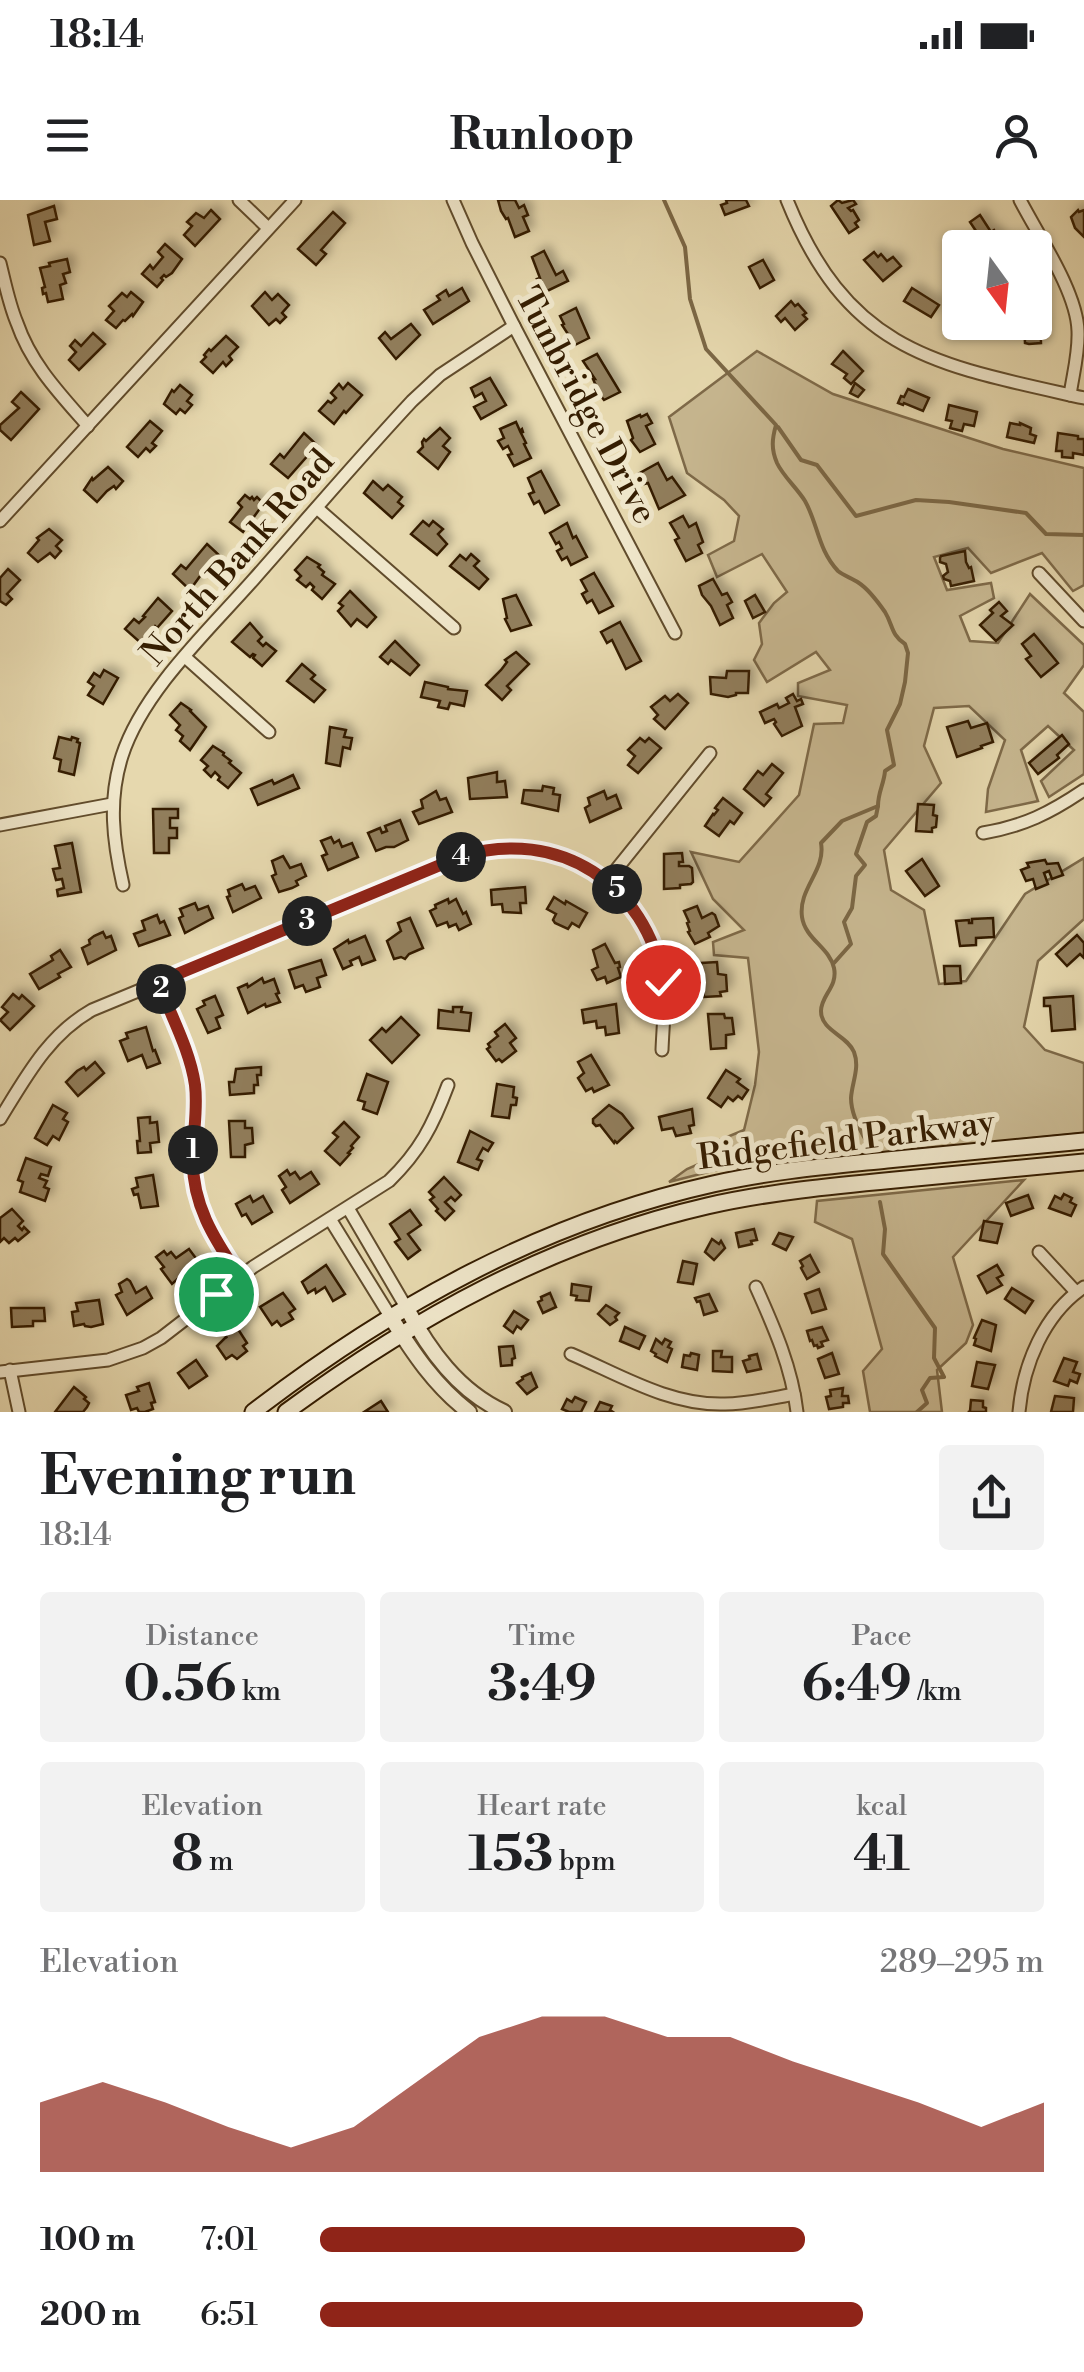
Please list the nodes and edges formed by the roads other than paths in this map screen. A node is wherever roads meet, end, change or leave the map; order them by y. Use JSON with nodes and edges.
{"nodes":[{"id":1,"x":239,"y":200,"type":"edge"},
{"id":2,"x":294,"y":200,"type":"edge"},
{"id":3,"x":453,"y":200,"type":"edge"},
{"id":4,"x":787,"y":200,"type":"edge"},
{"id":5,"x":1020,"y":200,"type":"edge"},
{"id":6,"x":268,"y":228,"type":"junction"},
{"id":7,"x":0,"y":263,"type":"edge"},
{"id":8,"x":514,"y":326,"type":"junction"},
{"id":9,"x":1070,"y":395,"type":"junction"},
{"id":10,"x":1084,"y":398,"type":"edge"},
{"id":11,"x":88,"y":426,"type":"junction"},
{"id":12,"x":317,"y":508,"type":"junction"},
{"id":13,"x":0,"y":522,"type":"edge"},
{"id":14,"x":1039,"y":572,"type":"dead end"},
{"id":15,"x":1084,"y":621,"type":"edge"},
{"id":16,"x":454,"y":628,"type":"dead end"},
{"id":17,"x":676,"y":633,"type":"dead end"},
{"id":18,"x":185,"y":656,"type":"junction"},
{"id":19,"x":270,"y":732,"type":"dead end"},
{"id":20,"x":710,"y":753,"type":"dead end"},
{"id":21,"x":1084,"y":790,"type":"edge"},
{"id":22,"x":112,"y":804,"type":"junction"},
{"id":23,"x":0,"y":825,"type":"edge"},
{"id":24,"x":983,"y":833,"type":"dead end"},
{"id":25,"x":607,"y":881,"type":"junction"},
{"id":26,"x":123,"y":885,"type":"dead end"},
{"id":27,"x":158,"y":982,"type":"junction"},
{"id":28,"x":662,"y":1050,"type":"dead end"},
{"id":29,"x":448,"y":1085,"type":"dead end"},
{"id":30,"x":0,"y":1119,"type":"edge"},
{"id":31,"x":1084,"y":1141,"type":"edge"},
{"id":32,"x":1084,"y":1162,"type":"edge"},
{"id":33,"x":348,"y":1208,"type":"junction"},
{"id":34,"x":330,"y":1220,"type":"junction"},
{"id":35,"x":1040,"y":1252,"type":"dead end"},
{"id":36,"x":240,"y":1277,"type":"junction"},
{"id":37,"x":756,"y":1287,"type":"dead end"},
{"id":38,"x":1080,"y":1290,"type":"edge"},
{"id":39,"x":406,"y":1306,"type":"junction"},
{"id":40,"x":390,"y":1316,"type":"junction"},
{"id":41,"x":416,"y":1325,"type":"junction"},
{"id":42,"x":401,"y":1334,"type":"junction"},
{"id":43,"x":571,"y":1354,"type":"dead end"},
{"id":44,"x":5,"y":1371,"type":"edge"},
{"id":45,"x":794,"y":1394,"type":"junction"},
{"id":46,"x":18,"y":1412,"type":"edge"},
{"id":47,"x":252,"y":1412,"type":"edge"},
{"id":48,"x":286,"y":1412,"type":"edge"},
{"id":49,"x":469,"y":1412,"type":"edge"},
{"id":50,"x":504,"y":1412,"type":"edge"},
{"id":51,"x":796,"y":1412,"type":"edge"},
{"id":52,"x":1019,"y":1412,"type":"edge"}],
"edges":[{"from":1,"to":6,"type":"street"},
{"from":2,"to":6,"type":"street"},
{"from":3,"to":8,"type":"street","name":"Tunbridge Drive"},
{"from":4,"to":9,"type":"street"},
{"from":5,"to":9,"type":"street"},
{"from":6,"to":11,"type":"street"},
{"from":7,"to":11,"type":"street"},
{"from":8,"to":12,"type":"street","name":"North Bank Road"},
{"from":8,"to":17,"type":"street","name":"Tunbridge Drive"},
{"from":9,"to":10,"type":"street"},
{"from":11,"to":13,"type":"street"},
{"from":12,"to":16,"type":"street"},
{"from":12,"to":18,"type":"street","name":"North Bank Road"},
{"from":14,"to":15,"type":"street"},
{"from":18,"to":19,"type":"street"},
{"from":18,"to":22,"type":"street","name":"North Bank Road"},
{"from":20,"to":25,"type":"street"},
{"from":21,"to":24,"type":"street"},
{"from":22,"to":23,"type":"street"},
{"from":22,"to":26,"type":"street","name":"North Bank Road"},
{"from":25,"to":27,"type":"street"},
{"from":25,"to":28,"type":"street"},
{"from":27,"to":30,"type":"street"},
{"from":27,"to":36,"type":"street"},
{"from":29,"to":33,"type":"street"},
{"from":31,"to":39,"type":"main road","name":"Ridgefield Parkway"},
{"from":32,"to":41,"type":"main road","name":"Ridgefield Parkway"},
{"from":33,"to":34,"type":"street"},
{"from":33,"to":39,"type":"street"},
{"from":34,"to":36,"type":"street"},
{"from":34,"to":40,"type":"street"},
{"from":35,"to":38,"type":"street"},
{"from":36,"to":44,"type":"street"},
{"from":37,"to":45,"type":"street"},
{"from":38,"to":52,"type":"street"},
{"from":39,"to":40,"type":"main road","name":"Ridgefield Parkway"},
{"from":39,"to":41,"type":"street"},
{"from":40,"to":42,"type":"street"},
{"from":40,"to":47,"type":"main road","name":"Ridgefield Parkway"},
{"from":41,"to":42,"type":"main road","name":"Ridgefield Parkway"},
{"from":41,"to":50,"type":"street"},
{"from":42,"to":48,"type":"main road","name":"Ridgefield Parkway"},
{"from":42,"to":49,"type":"street"},
{"from":43,"to":45,"type":"street"},
{"from":44,"to":46,"type":"street"},
{"from":45,"to":51,"type":"street"}]}
